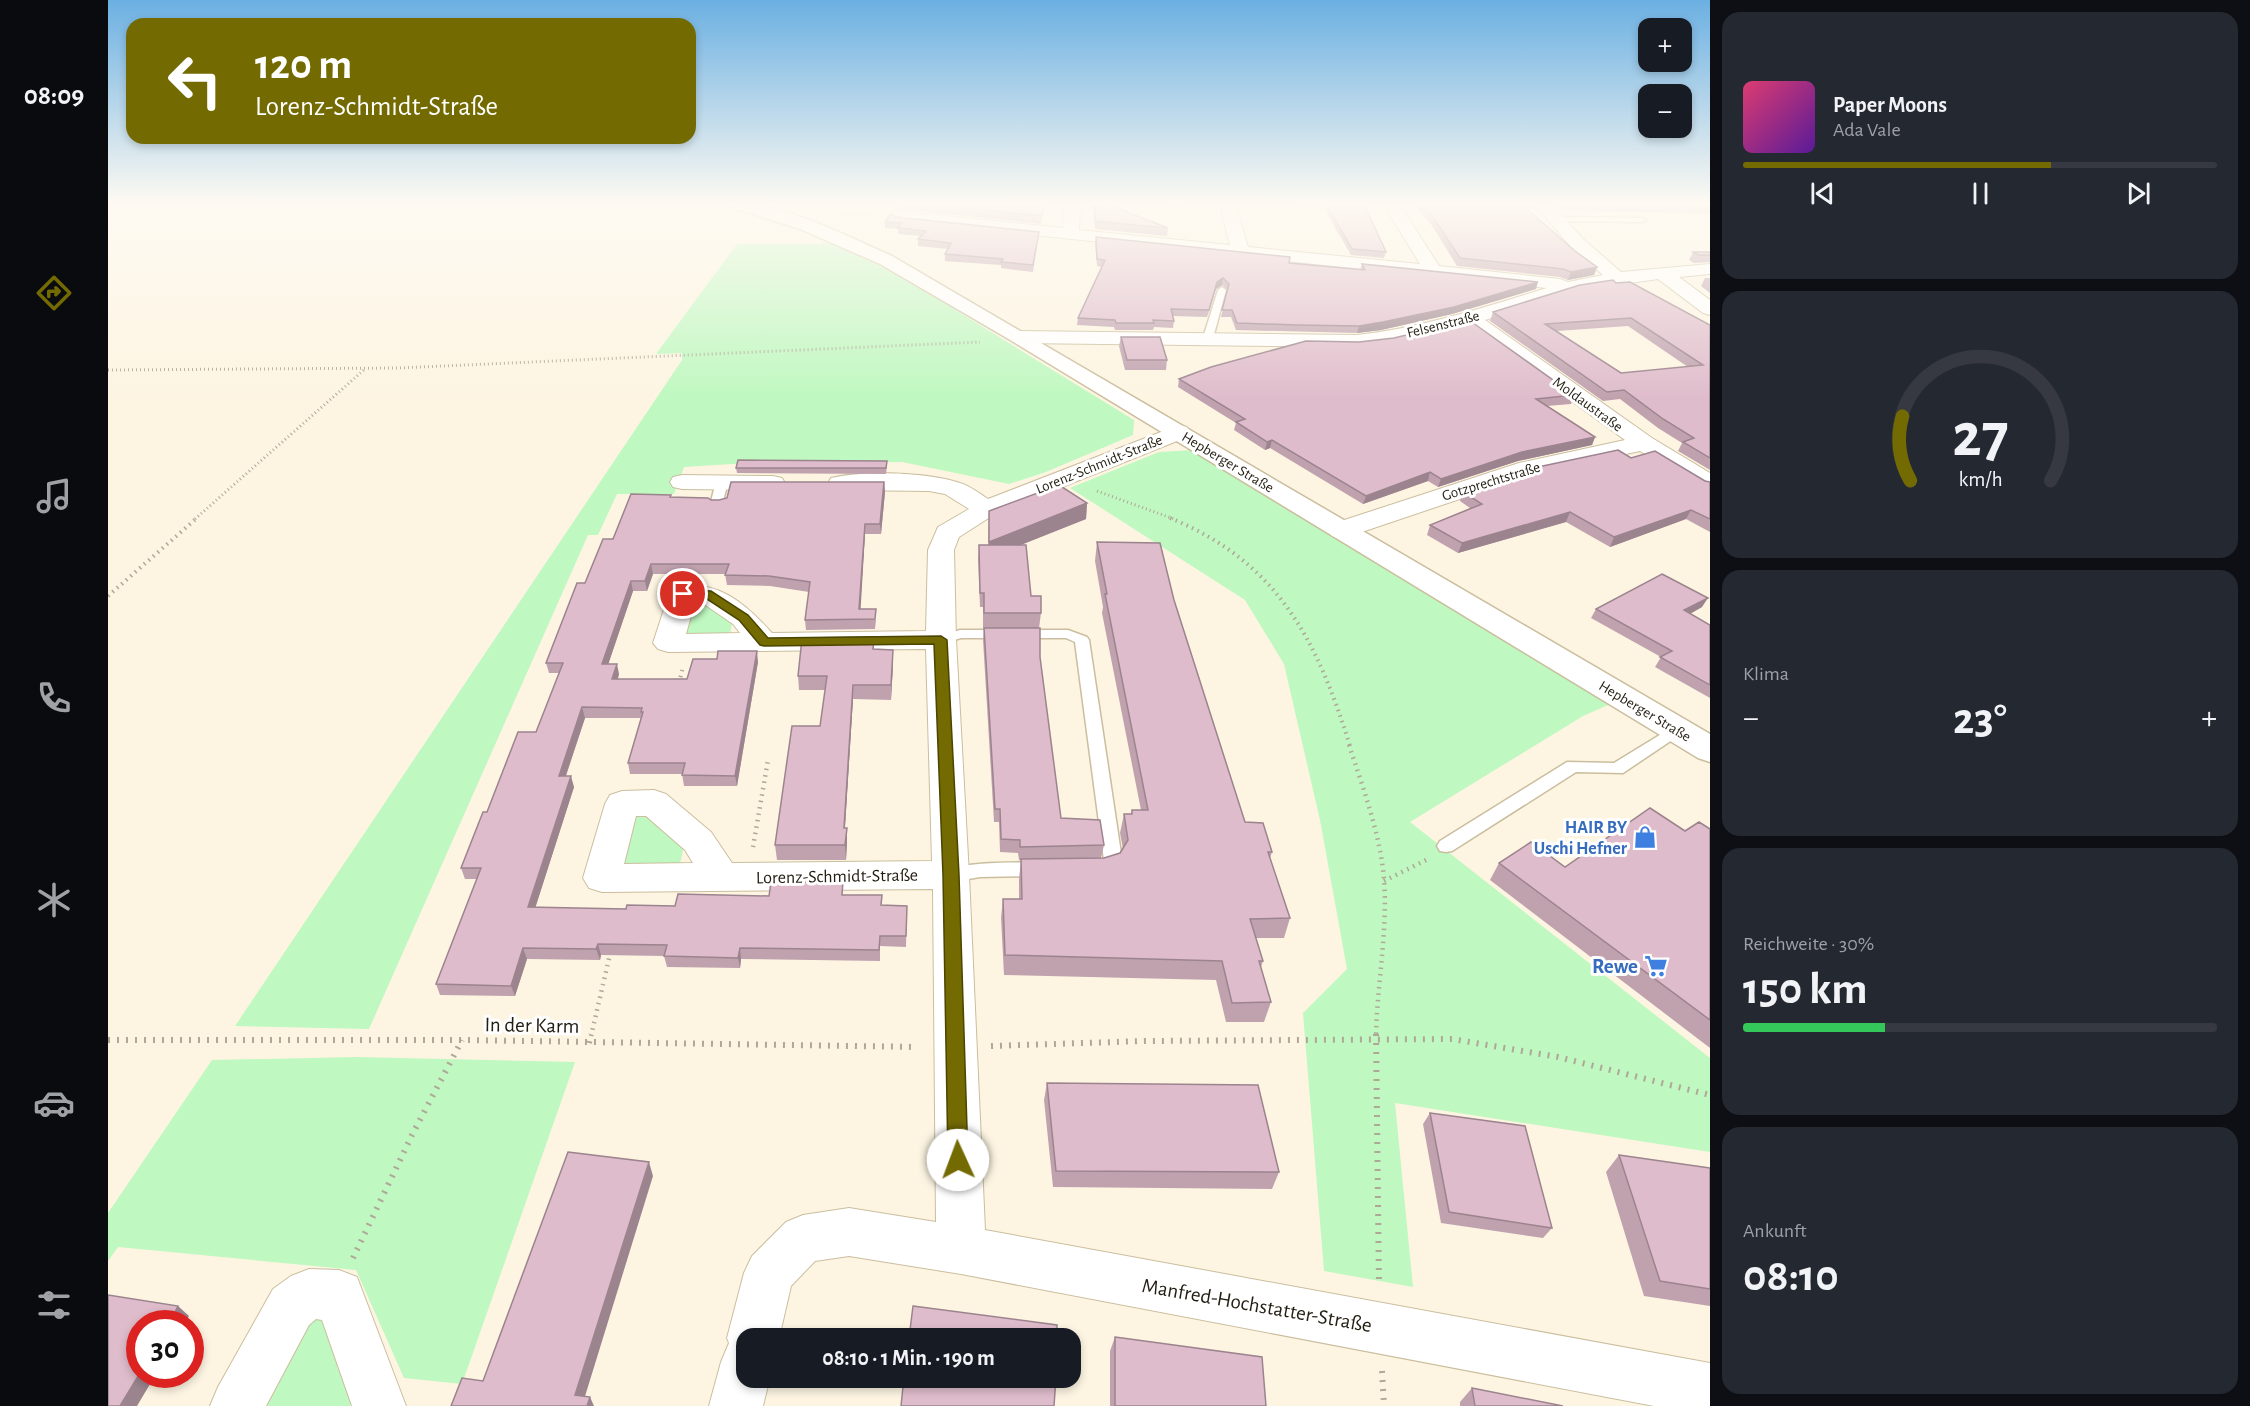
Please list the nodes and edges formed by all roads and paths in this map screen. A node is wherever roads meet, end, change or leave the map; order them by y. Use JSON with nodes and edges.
{"nodes":[{"id":1,"x":896,"y":268,"type":"edge"},
{"id":2,"x":1409,"y":268,"type":"edge"},
{"id":3,"x":1605,"y":268,"type":"edge"},
{"id":4,"x":1710,"y":269,"type":"edge"},
{"id":5,"x":1432,"y":270,"type":"joint"},
{"id":6,"x":1661,"y":273,"type":"junction"},
{"id":7,"x":1617,"y":278,"type":"junction"},
{"id":8,"x":1573,"y":286,"type":"junction"},
{"id":9,"x":1222,"y":290,"type":"edge"},
{"id":10,"x":1710,"y":309,"type":"edge"},
{"id":11,"x":1470,"y":318,"type":"junction"},
{"id":12,"x":1019,"y":337,"type":"junction"},
{"id":13,"x":1208,"y":338,"type":"junction"},
{"id":14,"x":365,"y":369,"type":"junction"},
{"id":15,"x":108,"y":370,"type":"edge"},
{"id":16,"x":1179,"y":432,"type":"junction"},
{"id":17,"x":1644,"y":443,"type":"junction"},
{"id":18,"x":1063,"y":477,"type":"junction"},
{"id":19,"x":682,"y":482,"type":"dead end"},
{"id":20,"x":1710,"y":484,"type":"edge"},
{"id":21,"x":986,"y":509,"type":"junction"},
{"id":22,"x":1341,"y":530,"type":"junction"},
{"id":23,"x":108,"y":596,"type":"edge"},
{"id":24,"x":941,"y":640,"type":"junction"},
{"id":25,"x":764,"y":642,"type":"junction"},
{"id":26,"x":689,"y":643,"type":"junction"},
{"id":27,"x":678,"y":687,"type":"edge"},
{"id":28,"x":1676,"y":730,"type":"junction"},
{"id":29,"x":1710,"y":750,"type":"edge"},
{"id":30,"x":768,"y":760,"type":"dead end"},
{"id":31,"x":1446,"y":846,"type":"joint"},
{"id":32,"x":1057,"y":869,"type":"edge"},
{"id":33,"x":1079,"y":869,"type":"edge"},
{"id":34,"x":951,"y":875,"type":"junction"},
{"id":35,"x":735,"y":878,"type":"joint"},
{"id":36,"x":1384,"y":881,"type":"junction"},
{"id":37,"x":612,"y":946,"type":"edge"},
{"id":38,"x":108,"y":1040,"type":"edge"},
{"id":39,"x":462,"y":1040,"type":"junction"},
{"id":40,"x":1376,"y":1040,"type":"junction"},
{"id":41,"x":589,"y":1043,"type":"junction"},
{"id":42,"x":954,"y":1047,"type":"junction"},
{"id":43,"x":1710,"y":1095,"type":"edge"},
{"id":44,"x":961,"y":1250,"type":"junction"},
{"id":45,"x":339,"y":1295,"type":"junction"},
{"id":46,"x":755,"y":1328,"type":"edge"},
{"id":47,"x":1380,"y":1328,"type":"junction"},
{"id":48,"x":740,"y":1388,"type":"edge"},
{"id":49,"x":1710,"y":1390,"type":"edge"},
{"id":50,"x":237,"y":1406,"type":"edge"},
{"id":51,"x":379,"y":1406,"type":"edge"},
{"id":52,"x":736,"y":1406,"type":"edge"}],
"edges":[{"from":1,"to":12,"type":"street","name":"Hepberger Straße"},
{"from":2,"to":5,"type":"street"},
{"from":3,"to":7,"type":"street"},
{"from":4,"to":6,"type":"street","name":"Felsenstraße"},
{"from":5,"to":8,"type":"street"},
{"from":6,"to":7,"type":"street","name":"Felsenstraße"},
{"from":6,"to":10,"type":"street"},
{"from":7,"to":8,"type":"street","name":"Felsenstraße"},
{"from":8,"to":11,"type":"street","name":"Felsenstraße"},
{"from":9,"to":13,"type":"lane"},
{"from":11,"to":13,"type":"street","name":"Felsenstraße"},
{"from":11,"to":17,"type":"street","name":"Moldaustraße"},
{"from":12,"to":13,"type":"street","name":"Felsenstraße"},
{"from":12,"to":14,"type":"path"},
{"from":12,"to":16,"type":"street","name":"Hepberger Straße"},
{"from":14,"to":15,"type":"path"},
{"from":14,"to":23,"type":"path"},
{"from":16,"to":18,"type":"street","name":"Lorenz-Schmidt-Straße"},
{"from":16,"to":22,"type":"street","name":"Hepberger Straße"},
{"from":17,"to":20,"type":"street","name":"Moldaustraße"},
{"from":17,"to":22,"type":"street","name":"Gotzprechtstraße"},
{"from":18,"to":21,"type":"street","name":"Lorenz-Schmidt-Straße"},
{"from":18,"to":36,"type":"path"},
{"from":19,"to":21,"type":"street"},
{"from":21,"to":24,"type":"street","name":"Lorenz-Schmidt-Straße"},
{"from":22,"to":28,"type":"street","name":"Hepberger Straße"},
{"from":24,"to":25,"type":"street"},
{"from":24,"to":33,"type":"lane"},
{"from":24,"to":34,"type":"street","name":"Lorenz-Schmidt-Straße"},
{"from":25,"to":26,"type":"street"},
{"from":25,"to":26,"type":"street"},
{"from":26,"to":27,"type":"path"},
{"from":28,"to":29,"type":"street","name":"Hepberger Straße"},
{"from":28,"to":31,"type":"lane"},
{"from":30,"to":35,"type":"path"},
{"from":31,"to":36,"type":"path"},
{"from":32,"to":34,"type":"lane"},
{"from":34,"to":35,"type":"street","name":"Lorenz-Schmidt-Straße"},
{"from":34,"to":42,"type":"street","name":"Lorenz-Schmidt-Straße"},
{"from":36,"to":40,"type":"path"},
{"from":37,"to":41,"type":"path"},
{"from":38,"to":39,"type":"path","name":"In der Karm"},
{"from":39,"to":41,"type":"path","name":"In der Karm"},
{"from":39,"to":45,"type":"path"},
{"from":40,"to":42,"type":"path","name":"In der Karm"},
{"from":40,"to":43,"type":"path","name":"In der Karm"},
{"from":40,"to":47,"type":"path"},
{"from":41,"to":42,"type":"path","name":"In der Karm"},
{"from":42,"to":44,"type":"street","name":"Lorenz-Schmidt-Straße"},
{"from":44,"to":46,"type":"street","name":"Manfred-Hochstatter-Straße"},
{"from":44,"to":47,"type":"street","name":"Manfred-Hochstatter-Straße"},
{"from":45,"to":50,"type":"street"},
{"from":45,"to":51,"type":"street"},
{"from":47,"to":49,"type":"street","name":"Manfred-Hochstatter-Straße"},
{"from":48,"to":52,"type":"street"}]}
